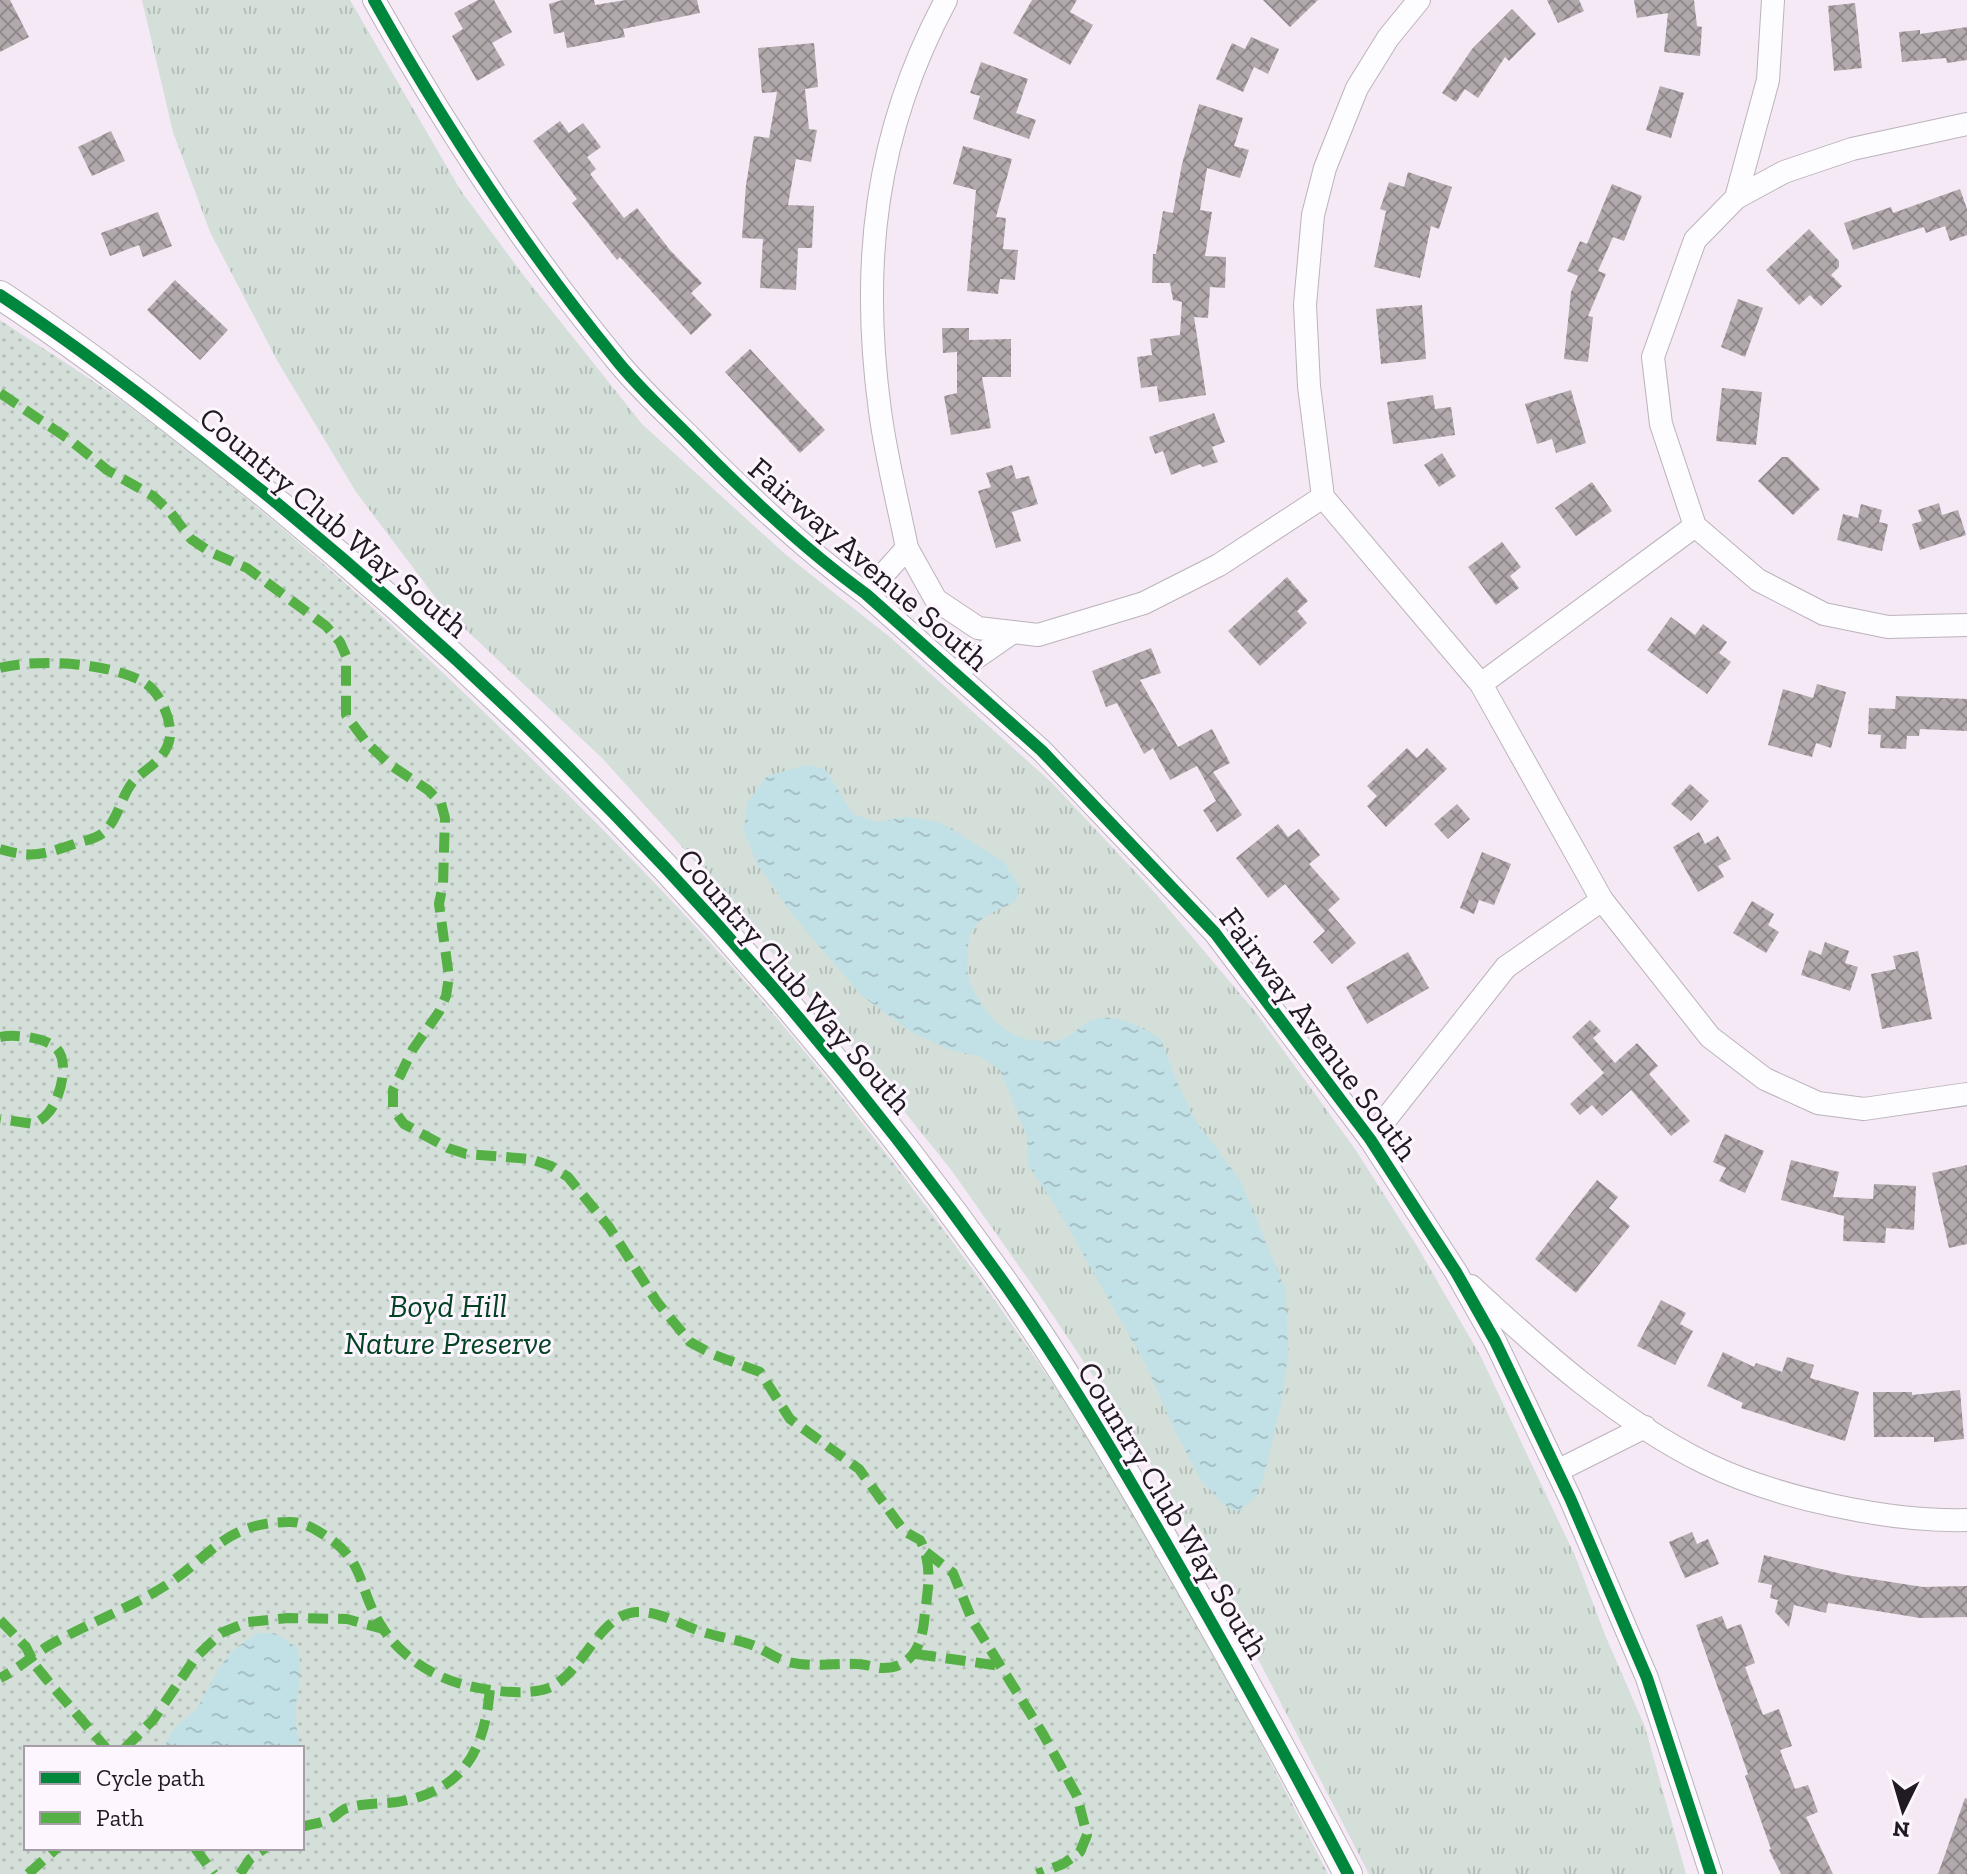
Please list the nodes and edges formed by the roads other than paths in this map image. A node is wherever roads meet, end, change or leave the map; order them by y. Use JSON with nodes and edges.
{"nodes":[{"id":1,"x":374,"y":0,"type":"edge"},
{"id":2,"x":946,"y":0,"type":"edge"},
{"id":3,"x":1419,"y":0,"type":"edge"},
{"id":4,"x":1773,"y":0,"type":"edge"},
{"id":5,"x":1967,"y":124,"type":"edge"},
{"id":6,"x":1736,"y":198,"type":"junction"},
{"id":7,"x":0,"y":295,"type":"edge"},
{"id":8,"x":1323,"y":497,"type":"junction"},
{"id":9,"x":1695,"y":526,"type":"junction"},
{"id":10,"x":907,"y":548,"type":"junction"},
{"id":11,"x":866,"y":594,"type":"junction"},
{"id":12,"x":1967,"y":625,"type":"edge"},
{"id":13,"x":1013,"y":632,"type":"junction"},
{"id":14,"x":954,"y":673,"type":"junction"},
{"id":15,"x":1481,"y":684,"type":"junction"},
{"id":16,"x":1602,"y":900,"type":"junction"},
{"id":17,"x":1967,"y":1094,"type":"edge"},
{"id":18,"x":1370,"y":1139,"type":"junction"},
{"id":19,"x":1456,"y":1272,"type":"junction"},
{"id":20,"x":1645,"y":1427,"type":"junction"},
{"id":21,"x":1557,"y":1471,"type":"junction"},
{"id":22,"x":1967,"y":1520,"type":"edge"},
{"id":23,"x":1348,"y":1874,"type":"edge"},
{"id":24,"x":1711,"y":1874,"type":"edge"}],
"edges":[{"from":1,"to":11,"type":"street","name":"Fairway Avenue South"},
{"from":2,"to":10,"type":"street"},
{"from":3,"to":8,"type":"street"},
{"from":4,"to":6,"type":"street"},
{"from":5,"to":6,"type":"street"},
{"from":6,"to":9,"type":"street"},
{"from":7,"to":23,"type":"street","name":"Country Club Way South"},
{"from":8,"to":13,"type":"street"},
{"from":8,"to":15,"type":"street"},
{"from":9,"to":12,"type":"street"},
{"from":9,"to":15,"type":"street"},
{"from":10,"to":11,"type":"street"},
{"from":10,"to":13,"type":"street"},
{"from":11,"to":14,"type":"street","name":"Fairway Avenue South"},
{"from":13,"to":14,"type":"street"},
{"from":14,"to":18,"type":"street","name":"Fairway Avenue South"},
{"from":15,"to":16,"type":"street"},
{"from":16,"to":17,"type":"street"},
{"from":16,"to":18,"type":"street"},
{"from":18,"to":19,"type":"street","name":"Fairway Avenue South"},
{"from":19,"to":20,"type":"street"},
{"from":19,"to":21,"type":"street","name":"Fairway Avenue South"},
{"from":20,"to":21,"type":"street"},
{"from":20,"to":22,"type":"street"},
{"from":21,"to":24,"type":"street","name":"Fairway Avenue South"}]}
